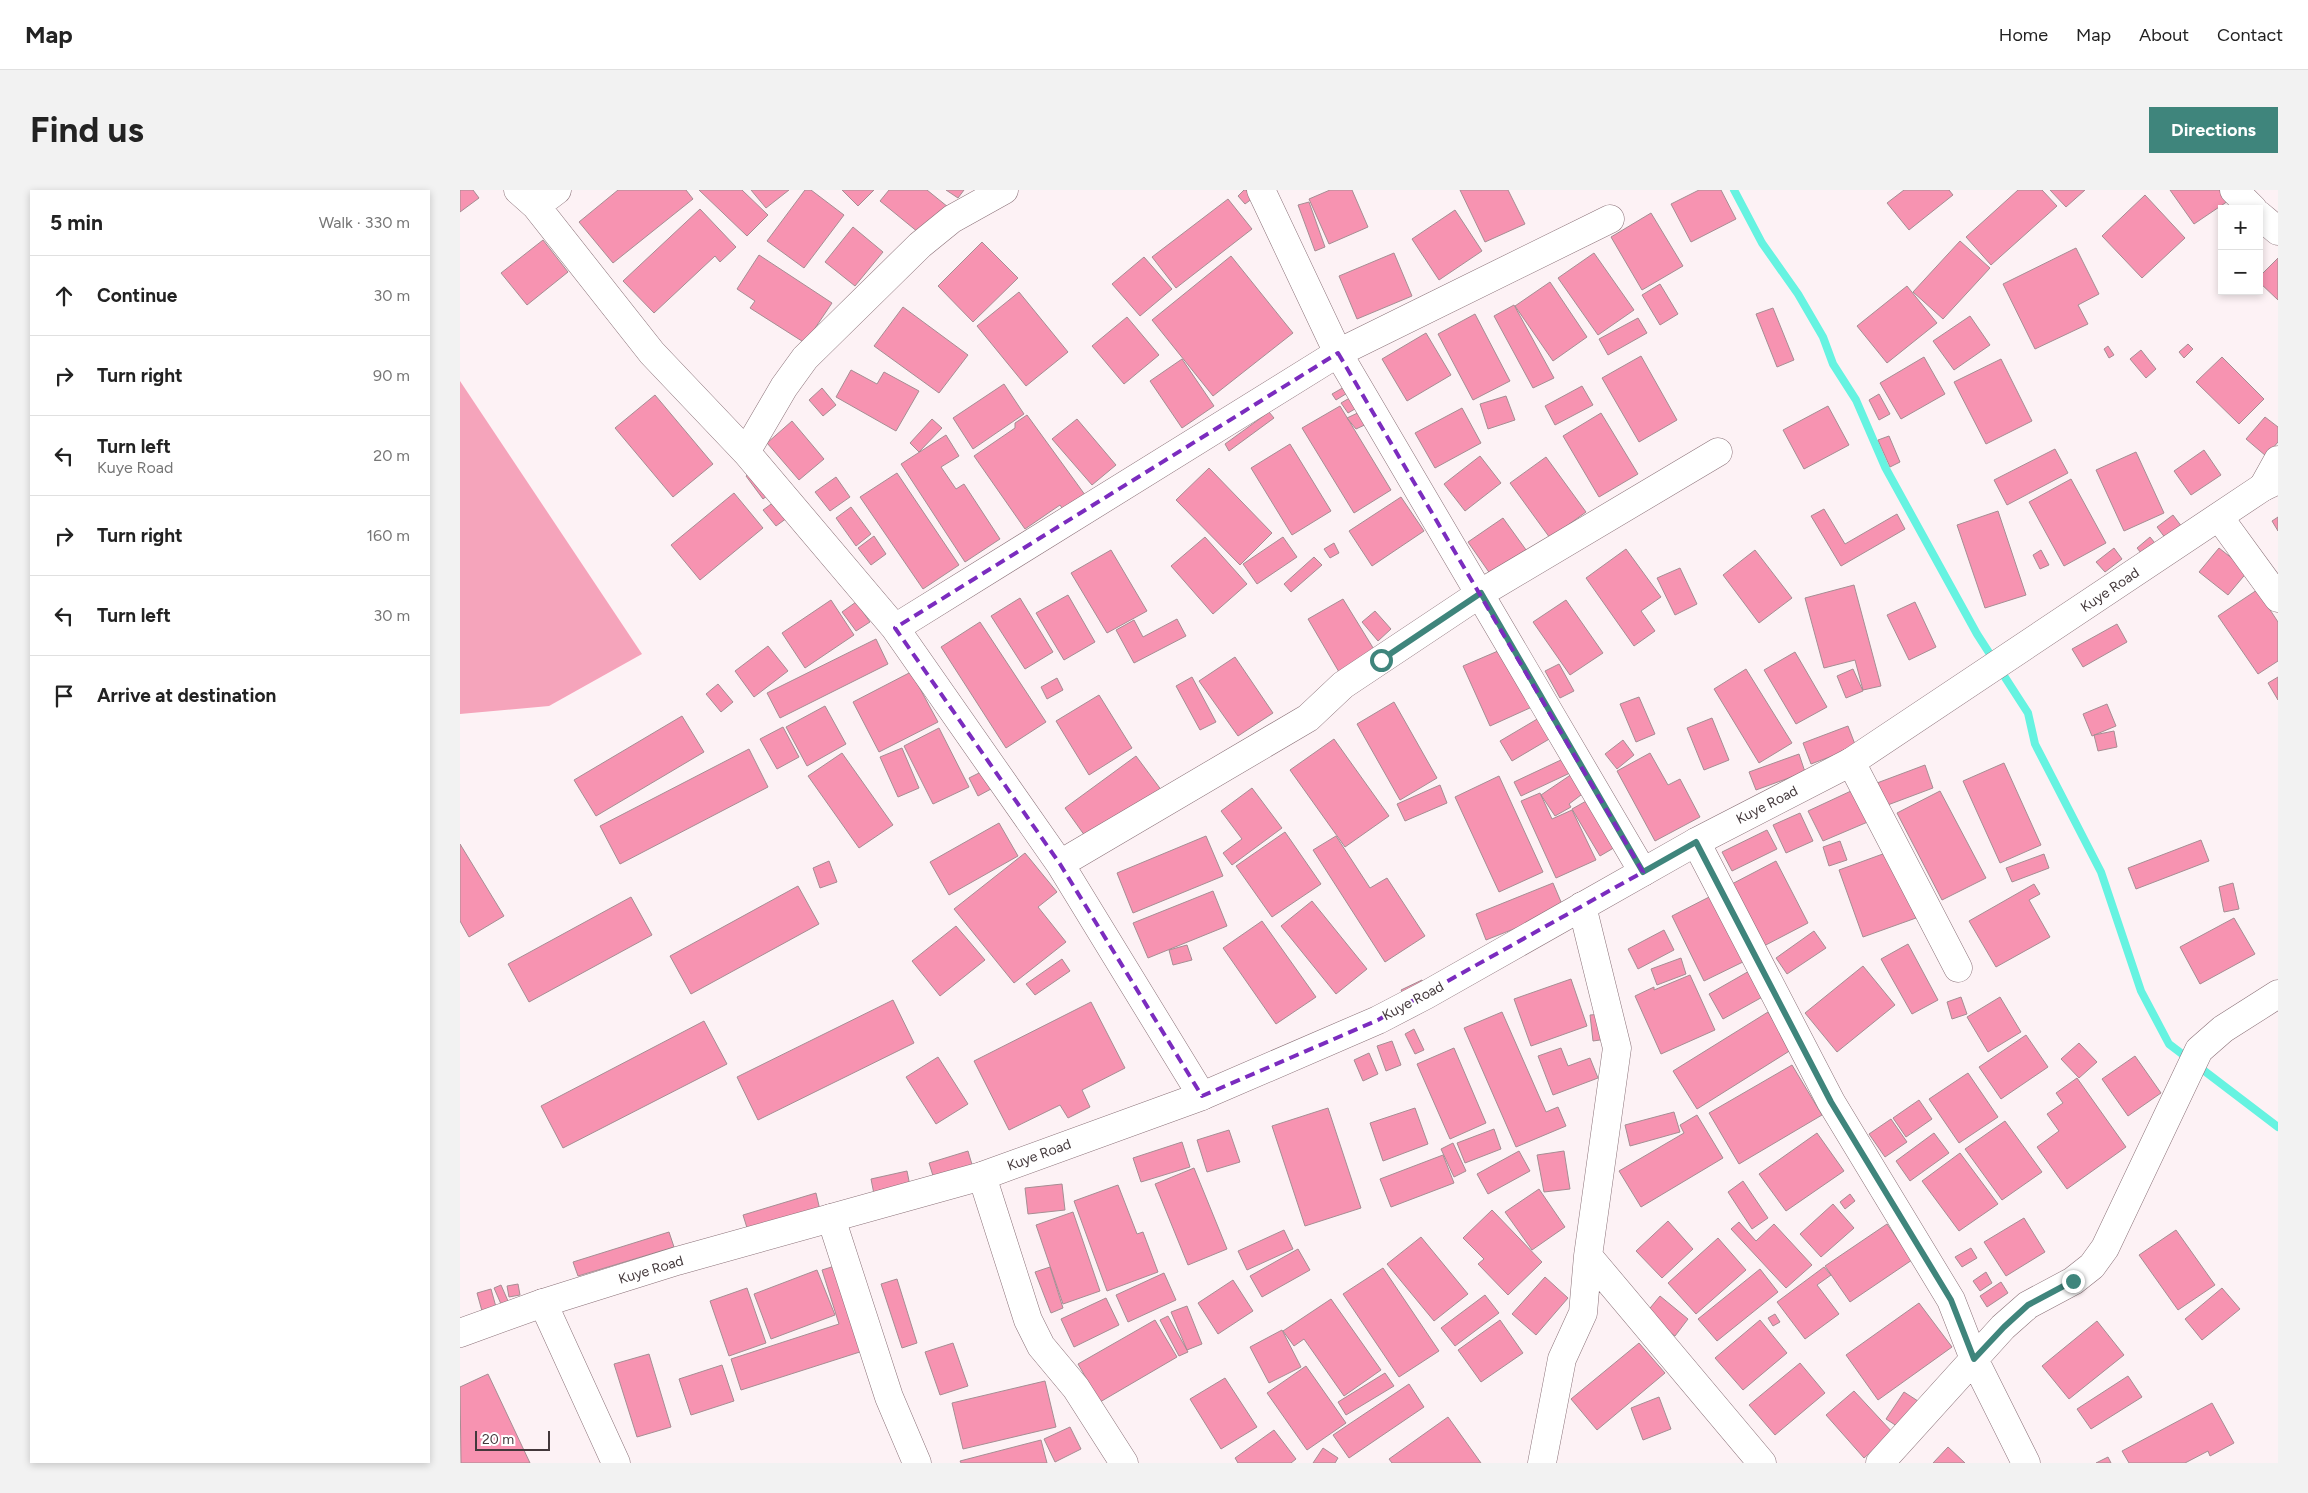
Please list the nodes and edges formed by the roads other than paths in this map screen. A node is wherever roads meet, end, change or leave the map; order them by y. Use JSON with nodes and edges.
{"nodes":[{"id":1,"x":557,"y":190,"type":"edge"},
{"id":2,"x":1004,"y":190,"type":"edge"},
{"id":3,"x":1262,"y":190,"type":"edge"},
{"id":4,"x":2234,"y":190,"type":"edge"},
{"id":5,"x":527,"y":198,"type":"edge"},
{"id":6,"x":2249,"y":205,"type":"edge"},
{"id":7,"x":2263,"y":218,"type":"edge"},
{"id":8,"x":1610,"y":219,"type":"dead end"},
{"id":9,"x":2278,"y":231,"type":"edge"},
{"id":10,"x":1338,"y":353,"type":"junction"},
{"id":11,"x":746,"y":452,"type":"junction"},
{"id":12,"x":1718,"y":452,"type":"dead end"},
{"id":13,"x":2278,"y":460,"type":"edge"},
{"id":14,"x":2271,"y":484,"type":"edge"},
{"id":15,"x":2220,"y":517,"type":"junction"},
{"id":16,"x":1481,"y":593,"type":"junction"},
{"id":17,"x":2278,"y":598,"type":"edge"},
{"id":18,"x":895,"y":628,"type":"junction"},
{"id":19,"x":1851,"y":762,"type":"junction"},
{"id":20,"x":1696,"y":842,"type":"junction"},
{"id":21,"x":1060,"y":864,"type":"junction"},
{"id":22,"x":1643,"y":872,"type":"junction"},
{"id":23,"x":1582,"y":906,"type":"junction"},
{"id":24,"x":1958,"y":968,"type":"dead end"},
{"id":25,"x":2278,"y":994,"type":"edge"},
{"id":26,"x":1202,"y":1096,"type":"junction"},
{"id":27,"x":982,"y":1176,"type":"junction"},
{"id":28,"x":831,"y":1218,"type":"junction"},
{"id":29,"x":1588,"y":1256,"type":"junction"},
{"id":30,"x":543,"y":1303,"type":"junction"},
{"id":31,"x":460,"y":1332,"type":"edge"},
{"id":32,"x":1974,"y":1359,"type":"junction"},
{"id":33,"x":616,"y":1463,"type":"edge"},
{"id":34,"x":917,"y":1463,"type":"edge"},
{"id":35,"x":1124,"y":1463,"type":"edge"},
{"id":36,"x":1542,"y":1463,"type":"edge"},
{"id":37,"x":1762,"y":1463,"type":"edge"},
{"id":38,"x":1880,"y":1463,"type":"edge"},
{"id":39,"x":2026,"y":1463,"type":"edge"}],
"edges":[{"from":1,"to":5,"type":"street"},
{"from":2,"to":11,"type":"street"},
{"from":3,"to":10,"type":"street"},
{"from":4,"to":6,"type":"street"},
{"from":5,"to":11,"type":"street"},
{"from":7,"to":9,"type":"street"},
{"from":8,"to":10,"type":"street"},
{"from":10,"to":16,"type":"street"},
{"from":10,"to":18,"type":"street"},
{"from":11,"to":18,"type":"street"},
{"from":12,"to":16,"type":"street"},
{"from":13,"to":14,"type":"street"},
{"from":14,"to":15,"type":"street","name":"Kuye Road"},
{"from":15,"to":17,"type":"street"},
{"from":15,"to":19,"type":"street","name":"Kuye Road"},
{"from":16,"to":21,"type":"street"},
{"from":16,"to":22,"type":"street"},
{"from":18,"to":21,"type":"street"},
{"from":19,"to":20,"type":"street","name":"Kuye Road"},
{"from":19,"to":24,"type":"street"},
{"from":20,"to":22,"type":"street","name":"Kuye Road"},
{"from":20,"to":32,"type":"street"},
{"from":21,"to":26,"type":"street"},
{"from":22,"to":23,"type":"street","name":"Kuye Road"},
{"from":23,"to":26,"type":"street","name":"Kuye Road"},
{"from":23,"to":29,"type":"street"},
{"from":25,"to":32,"type":"street"},
{"from":26,"to":27,"type":"street","name":"Kuye Road"},
{"from":27,"to":28,"type":"street","name":"Kuye Road"},
{"from":27,"to":35,"type":"street"},
{"from":28,"to":30,"type":"street","name":"Kuye Road"},
{"from":28,"to":34,"type":"street"},
{"from":29,"to":36,"type":"street"},
{"from":29,"to":37,"type":"street"},
{"from":30,"to":31,"type":"street","name":"Kuye Road"},
{"from":30,"to":33,"type":"street"},
{"from":32,"to":38,"type":"street"},
{"from":32,"to":39,"type":"street"}]}
